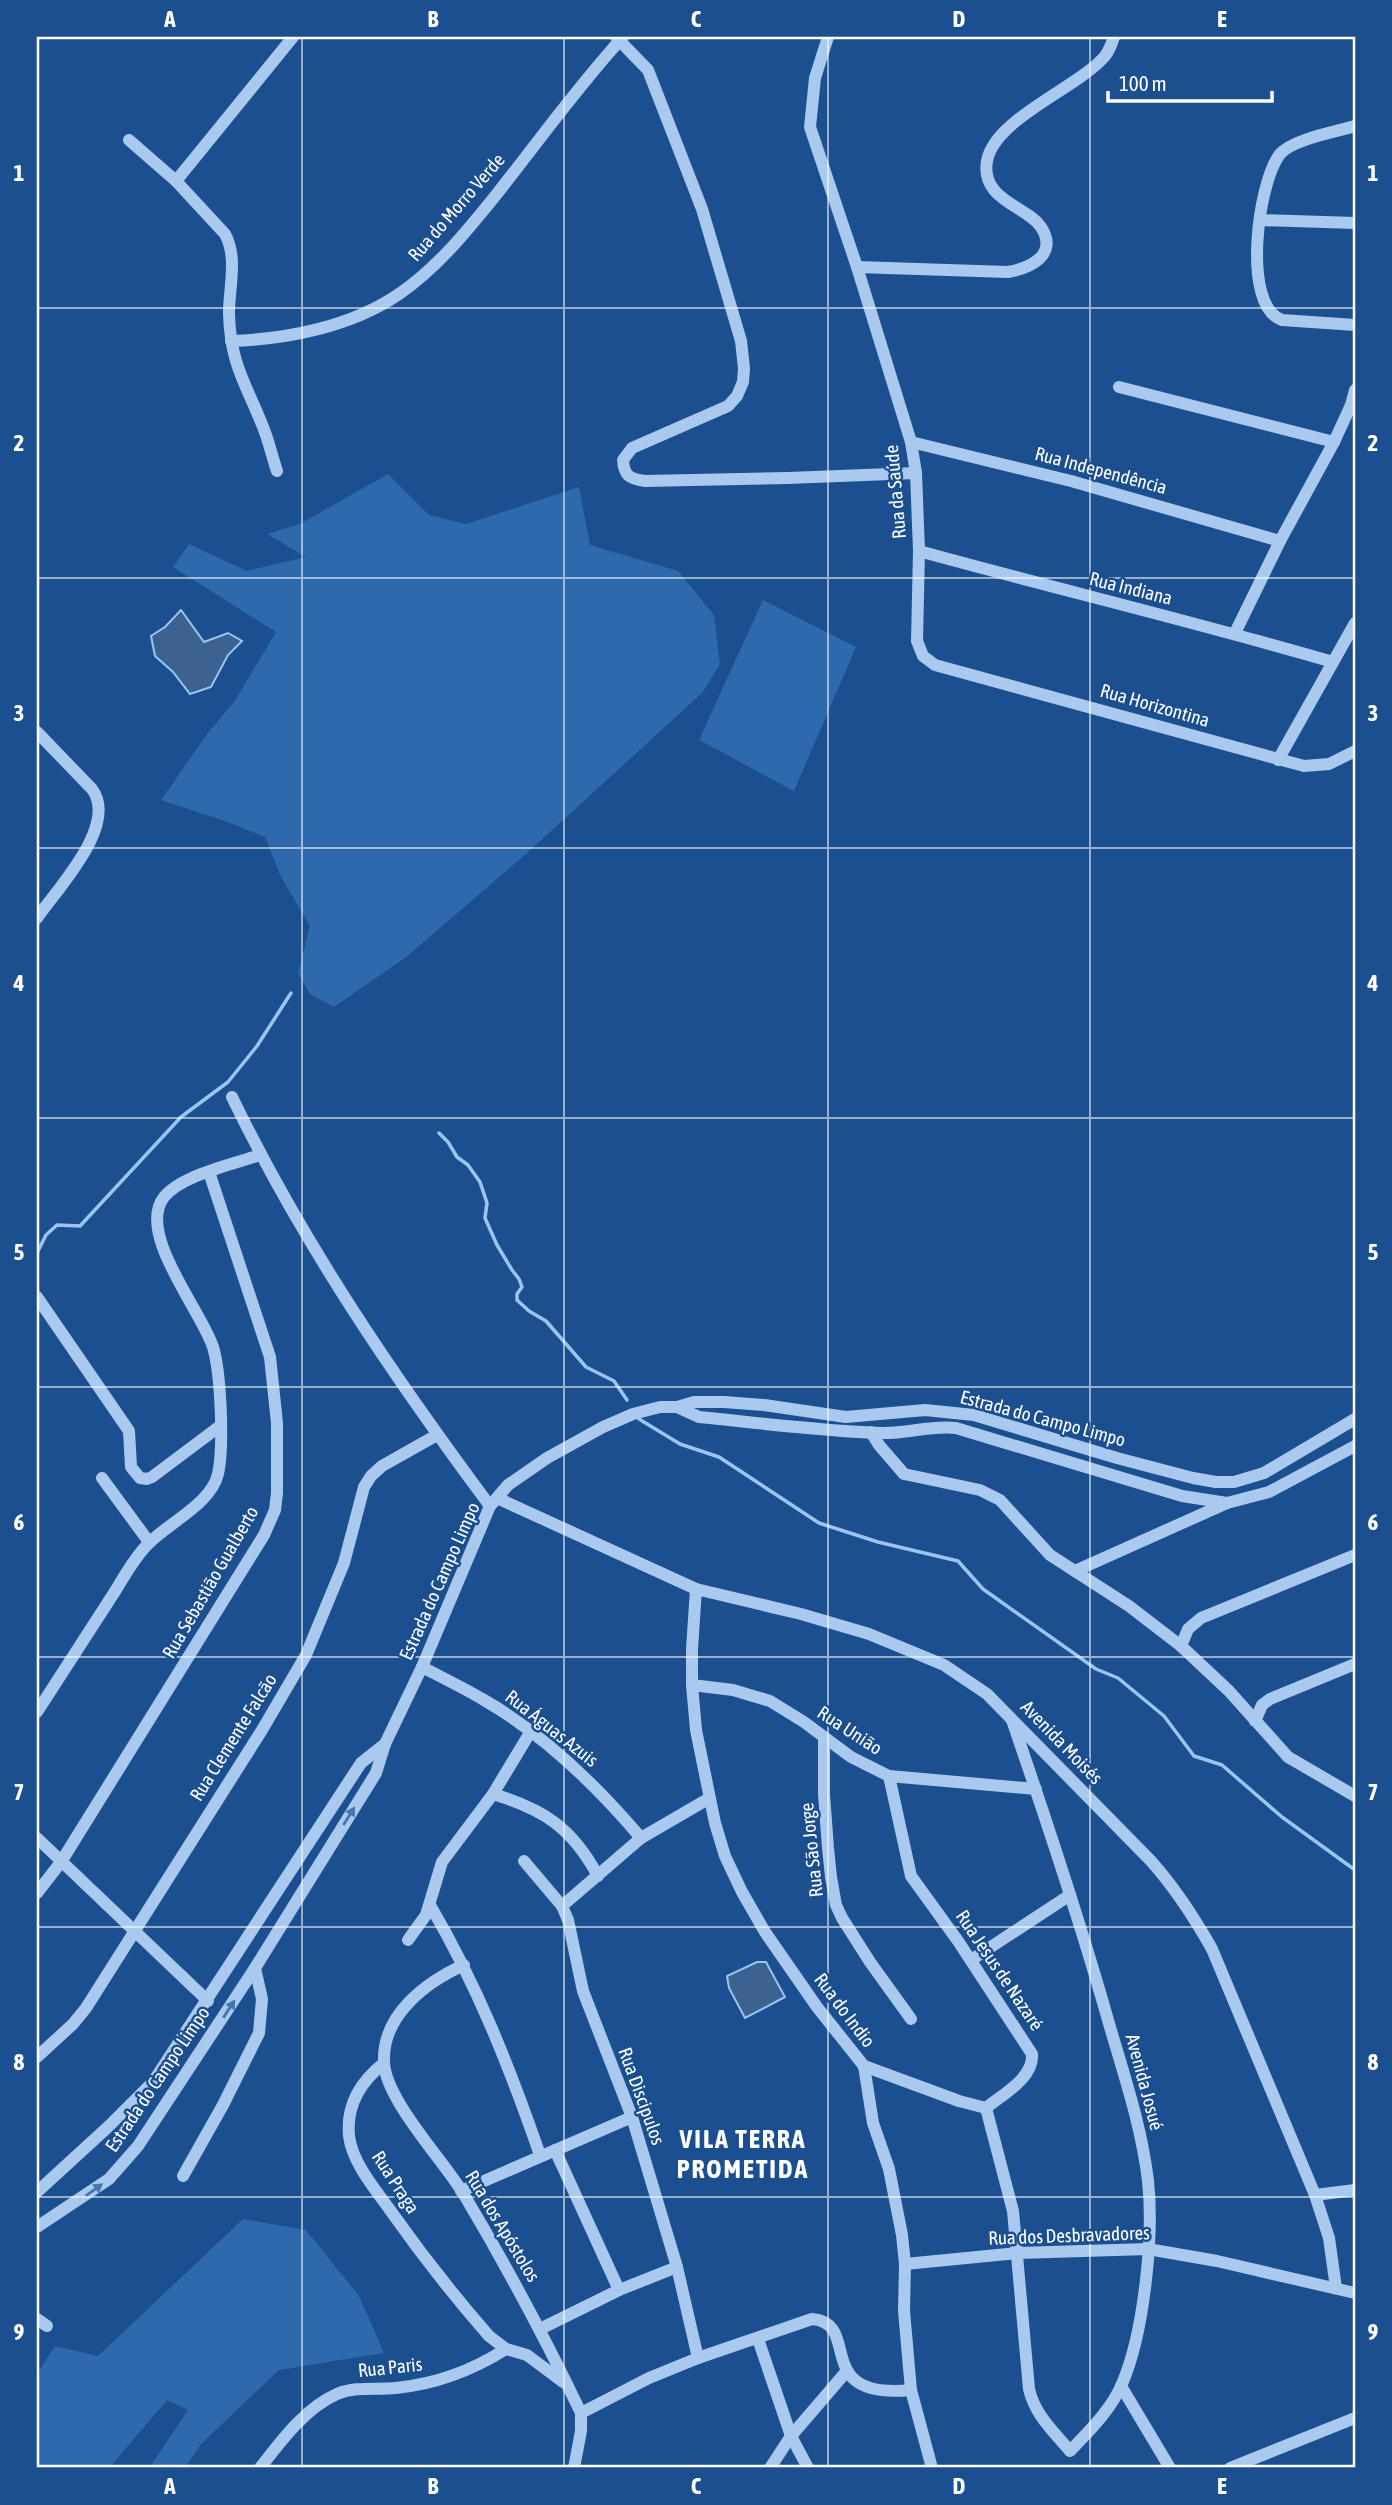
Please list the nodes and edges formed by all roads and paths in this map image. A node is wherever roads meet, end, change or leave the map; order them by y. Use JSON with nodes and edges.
{"nodes":[{"id":1,"x":293,"y":37,"type":"edge"},
{"id":2,"x":828,"y":37,"type":"edge"},
{"id":3,"x":1114,"y":37,"type":"edge"},
{"id":4,"x":620,"y":38,"type":"edge"},
{"id":5,"x":1355,"y":126,"type":"edge"},
{"id":6,"x":129,"y":141,"type":"dead end"},
{"id":7,"x":176,"y":181,"type":"junction"},
{"id":8,"x":1260,"y":220,"type":"junction"},
{"id":9,"x":1355,"y":223,"type":"edge"},
{"id":10,"x":857,"y":267,"type":"junction"},
{"id":11,"x":1355,"y":325,"type":"edge"},
{"id":12,"x":231,"y":341,"type":"junction"},
{"id":13,"x":1119,"y":387,"type":"dead end"},
{"id":14,"x":1355,"y":390,"type":"edge"},
{"id":15,"x":911,"y":442,"type":"junction"},
{"id":16,"x":1334,"y":442,"type":"junction"},
{"id":17,"x":277,"y":471,"type":"dead end"},
{"id":18,"x":916,"y":473,"type":"junction"},
{"id":19,"x":1280,"y":541,"type":"junction"},
{"id":20,"x":919,"y":551,"type":"junction"},
{"id":21,"x":1355,"y":623,"type":"edge"},
{"id":22,"x":1235,"y":634,"type":"junction"},
{"id":23,"x":1333,"y":662,"type":"junction"},
{"id":24,"x":942,"y":667,"type":"joint"},
{"id":25,"x":37,"y":732,"type":"edge"},
{"id":26,"x":1355,"y":751,"type":"edge"},
{"id":27,"x":1278,"y":760,"type":"junction"},
{"id":28,"x":37,"y":918,"type":"edge"},
{"id":29,"x":232,"y":1097,"type":"dead end"},
{"id":30,"x":260,"y":1155,"type":"junction"},
{"id":31,"x":209,"y":1172,"type":"junction"},
{"id":32,"x":37,"y":1297,"type":"edge"},
{"id":33,"x":677,"y":1407,"type":"junction"},
{"id":34,"x":1355,"y":1419,"type":"edge"},
{"id":35,"x":220,"y":1426,"type":"junction"},
{"id":36,"x":871,"y":1432,"type":"junction"},
{"id":37,"x":437,"y":1435,"type":"junction"},
{"id":38,"x":1355,"y":1446,"type":"edge"},
{"id":39,"x":102,"y":1478,"type":"dead end"},
{"id":40,"x":494,"y":1502,"type":"junction"},
{"id":41,"x":1227,"y":1503,"type":"junction"},
{"id":42,"x":149,"y":1542,"type":"junction"},
{"id":43,"x":1355,"y":1555,"type":"edge"},
{"id":44,"x":1075,"y":1571,"type":"junction"},
{"id":45,"x":696,"y":1590,"type":"junction"},
{"id":46,"x":1181,"y":1646,"type":"junction"},
{"id":47,"x":1355,"y":1664,"type":"edge"},
{"id":48,"x":422,"y":1667,"type":"junction"},
{"id":49,"x":692,"y":1685,"type":"junction"},
{"id":50,"x":37,"y":1712,"type":"edge"},
{"id":51,"x":1010,"y":1717,"type":"junction"},
{"id":52,"x":1255,"y":1721,"type":"junction"},
{"id":53,"x":531,"y":1731,"type":"junction"},
{"id":54,"x":824,"y":1738,"type":"junction"},
{"id":55,"x":385,"y":1744,"type":"junction"},
{"id":56,"x":889,"y":1776,"type":"junction"},
{"id":57,"x":1035,"y":1789,"type":"junction"},
{"id":58,"x":493,"y":1794,"type":"junction"},
{"id":59,"x":1355,"y":1796,"type":"edge"},
{"id":60,"x":708,"y":1799,"type":"junction"},
{"id":61,"x":37,"y":1838,"type":"edge"},
{"id":62,"x":641,"y":1838,"type":"junction"},
{"id":63,"x":524,"y":1861,"type":"dead end"},
{"id":64,"x":61,"y":1862,"type":"junction"},
{"id":65,"x":598,"y":1876,"type":"junction"},
{"id":66,"x":37,"y":1893,"type":"edge"},
{"id":67,"x":1070,"y":1895,"type":"junction"},
{"id":68,"x":430,"y":1905,"type":"junction"},
{"id":69,"x":562,"y":1906,"type":"junction"},
{"id":70,"x":135,"y":1930,"type":"junction"},
{"id":71,"x":408,"y":1940,"type":"dead end"},
{"id":72,"x":971,"y":1961,"type":"junction"},
{"id":73,"x":464,"y":1965,"type":"junction"},
{"id":74,"x":255,"y":1968,"type":"junction"},
{"id":75,"x":208,"y":2001,"type":"junction"},
{"id":76,"x":911,"y":2019,"type":"dead end"},
{"id":77,"x":37,"y":2057,"type":"edge"},
{"id":78,"x":384,"y":2063,"type":"junction"},
{"id":79,"x":864,"y":2066,"type":"junction"},
{"id":80,"x":986,"y":2108,"type":"junction"},
{"id":81,"x":632,"y":2118,"type":"junction"},
{"id":82,"x":555,"y":2150,"type":"junction"},
{"id":83,"x":540,"y":2155,"type":"junction"},
{"id":84,"x":183,"y":2176,"type":"dead end"},
{"id":85,"x":1355,"y":2190,"type":"edge"},
{"id":86,"x":461,"y":2191,"type":"junction"},
{"id":87,"x":37,"y":2192,"type":"edge"},
{"id":88,"x":1315,"y":2195,"type":"junction"},
{"id":89,"x":37,"y":2227,"type":"edge"},
{"id":90,"x":1148,"y":2249,"type":"junction"},
{"id":91,"x":1018,"y":2253,"type":"junction"},
{"id":92,"x":905,"y":2264,"type":"junction"},
{"id":93,"x":677,"y":2267,"type":"junction"},
{"id":94,"x":1336,"y":2288,"type":"junction"},
{"id":95,"x":620,"y":2291,"type":"junction"},
{"id":96,"x":1355,"y":2293,"type":"edge"},
{"id":97,"x":540,"y":2329,"type":"junction"},
{"id":98,"x":758,"y":2339,"type":"junction"},
{"id":99,"x":506,"y":2348,"type":"junction"},
{"id":100,"x":698,"y":2358,"type":"junction"},
{"id":101,"x":846,"y":2372,"type":"junction"},
{"id":102,"x":566,"y":2385,"type":"junction"},
{"id":103,"x":1121,"y":2386,"type":"junction"},
{"id":104,"x":911,"y":2390,"type":"junction"},
{"id":105,"x":581,"y":2413,"type":"junction"},
{"id":106,"x":1355,"y":2418,"type":"edge"},
{"id":107,"x":791,"y":2436,"type":"junction"},
{"id":108,"x":260,"y":2468,"type":"edge"},
{"id":109,"x":574,"y":2468,"type":"edge"},
{"id":110,"x":770,"y":2468,"type":"edge"},
{"id":111,"x":808,"y":2468,"type":"edge"},
{"id":112,"x":932,"y":2468,"type":"edge"},
{"id":113,"x":1170,"y":2468,"type":"edge"},
{"id":114,"x":1230,"y":2468,"type":"edge"}],
"edges":[{"from":1,"to":7,"type":"street"},
{"from":2,"to":10,"type":"street","name":"Rua da Saúde"},
{"from":3,"to":10,"type":"street"},
{"from":4,"to":12,"type":"street","name":"Rua do Morro Verde"},
{"from":4,"to":18,"type":"street"},
{"from":5,"to":8,"type":"street"},
{"from":6,"to":7,"type":"street"},
{"from":7,"to":12,"type":"street"},
{"from":8,"to":9,"type":"street"},
{"from":8,"to":11,"type":"street"},
{"from":10,"to":15,"type":"street","name":"Rua da Saúde"},
{"from":12,"to":17,"type":"street"},
{"from":13,"to":16,"type":"street"},
{"from":14,"to":16,"type":"street"},
{"from":15,"to":18,"type":"street","name":"Rua da Saúde"},
{"from":15,"to":19,"type":"street","name":"Rua Independência"},
{"from":16,"to":19,"type":"street"},
{"from":18,"to":20,"type":"street","name":"Rua da Saúde"},
{"from":19,"to":22,"type":"street"},
{"from":20,"to":22,"type":"street","name":"Rua Indiana"},
{"from":20,"to":24,"type":"street","name":"Rua da Saúde"},
{"from":21,"to":23,"type":"street"},
{"from":22,"to":23,"type":"street","name":"Rua Indiana"},
{"from":23,"to":27,"type":"street"},
{"from":24,"to":27,"type":"street","name":"Rua Horizontina"},
{"from":25,"to":28,"type":"street"},
{"from":26,"to":27,"type":"street","name":"Rua Horizontina"},
{"from":29,"to":30,"type":"street"},
{"from":30,"to":31,"type":"street"},
{"from":30,"to":37,"type":"street"},
{"from":31,"to":35,"type":"street"},
{"from":31,"to":64,"type":"street","name":"Rua Sebastião Gualberto"},
{"from":32,"to":35,"type":"street"},
{"from":33,"to":34,"type":"street","name":"Estrada do Campo Limpo"},
{"from":33,"to":36,"type":"street"},
{"from":33,"to":40,"type":"street","name":"Estrada do Campo Limpo"},
{"from":35,"to":42,"type":"street"},
{"from":36,"to":41,"type":"street"},
{"from":36,"to":44,"type":"street"},
{"from":37,"to":40,"type":"street"},
{"from":37,"to":70,"type":"street","name":"Rua Clemente Falcão"},
{"from":38,"to":41,"type":"street"},
{"from":39,"to":42,"type":"street"},
{"from":40,"to":45,"type":"street","name":"Avenida Moisés"},
{"from":40,"to":48,"type":"street","name":"Estrada do Campo Limpo"},
{"from":41,"to":44,"type":"street"},
{"from":42,"to":50,"type":"street"},
{"from":43,"to":46,"type":"street"},
{"from":44,"to":46,"type":"street"},
{"from":45,"to":49,"type":"street","name":"Rua do Indio"},
{"from":45,"to":51,"type":"street","name":"Avenida Moisés"},
{"from":46,"to":52,"type":"street"},
{"from":47,"to":52,"type":"street"},
{"from":48,"to":53,"type":"street","name":"Rua Águas Azuis"},
{"from":48,"to":55,"type":"street","name":"Estrada do Campo Limpo"},
{"from":49,"to":54,"type":"street","name":"Rua União"},
{"from":49,"to":60,"type":"street","name":"Rua do Indio"},
{"from":51,"to":57,"type":"street","name":"Avenida Josué"},
{"from":51,"to":88,"type":"street","name":"Avenida Moisés"},
{"from":52,"to":59,"type":"street"},
{"from":53,"to":58,"type":"street"},
{"from":53,"to":62,"type":"street","name":"Rua Águas Azuis"},
{"from":54,"to":56,"type":"street","name":"Rua União"},
{"from":54,"to":76,"type":"street","name":"Rua São Jorge"},
{"from":74,"to":55,"type":"street","name":"Estrada do Campo Limpo","one_way":true},
{"from":55,"to":75,"type":"street","name":"Estrada do Campo Limpo"},
{"from":56,"to":57,"type":"street","name":"Rua União"},
{"from":56,"to":72,"type":"street","name":"Rua Jesus de Nazaré"},
{"from":57,"to":67,"type":"street","name":"Avenida Josué"},
{"from":58,"to":65,"type":"street"},
{"from":58,"to":68,"type":"street"},
{"from":60,"to":62,"type":"street"},
{"from":60,"to":79,"type":"street","name":"Rua do Indio"},
{"from":61,"to":64,"type":"street"},
{"from":62,"to":65,"type":"street"},
{"from":63,"to":69,"type":"street","name":"Rua Discipulos"},
{"from":64,"to":66,"type":"street","name":"Rua Sebastião Gualberto"},
{"from":64,"to":70,"type":"street"},
{"from":65,"to":69,"type":"street"},
{"from":67,"to":72,"type":"street"},
{"from":67,"to":90,"type":"street","name":"Avenida Josué"},
{"from":68,"to":71,"type":"street"},
{"from":68,"to":73,"type":"street"},
{"from":69,"to":81,"type":"street","name":"Rua Discipulos"},
{"from":70,"to":75,"type":"street"},
{"from":70,"to":77,"type":"street","name":"Rua Clemente Falcão"},
{"from":72,"to":80,"type":"street","name":"Rua Jesus de Nazaré"},
{"from":73,"to":78,"type":"street"},
{"from":73,"to":83,"type":"street"},
{"from":74,"to":84,"type":"street"},
{"from":89,"to":74,"type":"street","name":"Estrada do Campo Limpo","one_way":true},
{"from":75,"to":87,"type":"street","name":"Estrada do Campo Limpo"},
{"from":78,"to":86,"type":"street","name":"Rua dos Apóstolos"},
{"from":78,"to":99,"type":"street","name":"Rua Praga"},
{"from":79,"to":80,"type":"street"},
{"from":79,"to":92,"type":"street","name":"Rua do Indio"},
{"from":80,"to":91,"type":"street"},
{"from":81,"to":82,"type":"street"},
{"from":81,"to":93,"type":"street","name":"Rua Discipulos"},
{"from":82,"to":83,"type":"street"},
{"from":82,"to":95,"type":"street"},
{"from":83,"to":86,"type":"street"},
{"from":85,"to":88,"type":"street"},
{"from":86,"to":97,"type":"street","name":"Rua dos Apóstolos"},
{"from":88,"to":94,"type":"street","name":"Avenida Moisés"},
{"from":90,"to":91,"type":"street","name":"Rua dos Desbravadores"},
{"from":90,"to":94,"type":"street","name":"Rua dos Desbravadores"},
{"from":90,"to":103,"type":"street","name":"Avenida Josué"},
{"from":91,"to":92,"type":"street","name":"Rua dos Desbravadores"},
{"from":91,"to":103,"type":"street","name":"Avenida Josué"},
{"from":92,"to":104,"type":"street","name":"Rua do Indio"},
{"from":93,"to":95,"type":"street"},
{"from":93,"to":100,"type":"street","name":"Rua Discipulos"},
{"from":94,"to":96,"type":"street","name":"Rua dos Desbravadores"},
{"from":95,"to":97,"type":"street"},
{"from":97,"to":102,"type":"street","name":"Rua dos Apóstolos"},
{"from":98,"to":100,"type":"street"},
{"from":98,"to":101,"type":"street"},
{"from":98,"to":107,"type":"street"},
{"from":99,"to":102,"type":"street","name":"Rua Praga"},
{"from":99,"to":108,"type":"street","name":"Rua Paris"},
{"from":100,"to":105,"type":"street"},
{"from":101,"to":104,"type":"street"},
{"from":101,"to":107,"type":"street"},
{"from":102,"to":105,"type":"street","name":"Rua dos Apóstolos"},
{"from":103,"to":113,"type":"street"},
{"from":104,"to":112,"type":"street","name":"Rua do Indio"},
{"from":105,"to":109,"type":"street"},
{"from":106,"to":114,"type":"street"},
{"from":107,"to":110,"type":"street"},
{"from":107,"to":111,"type":"street"}]}
